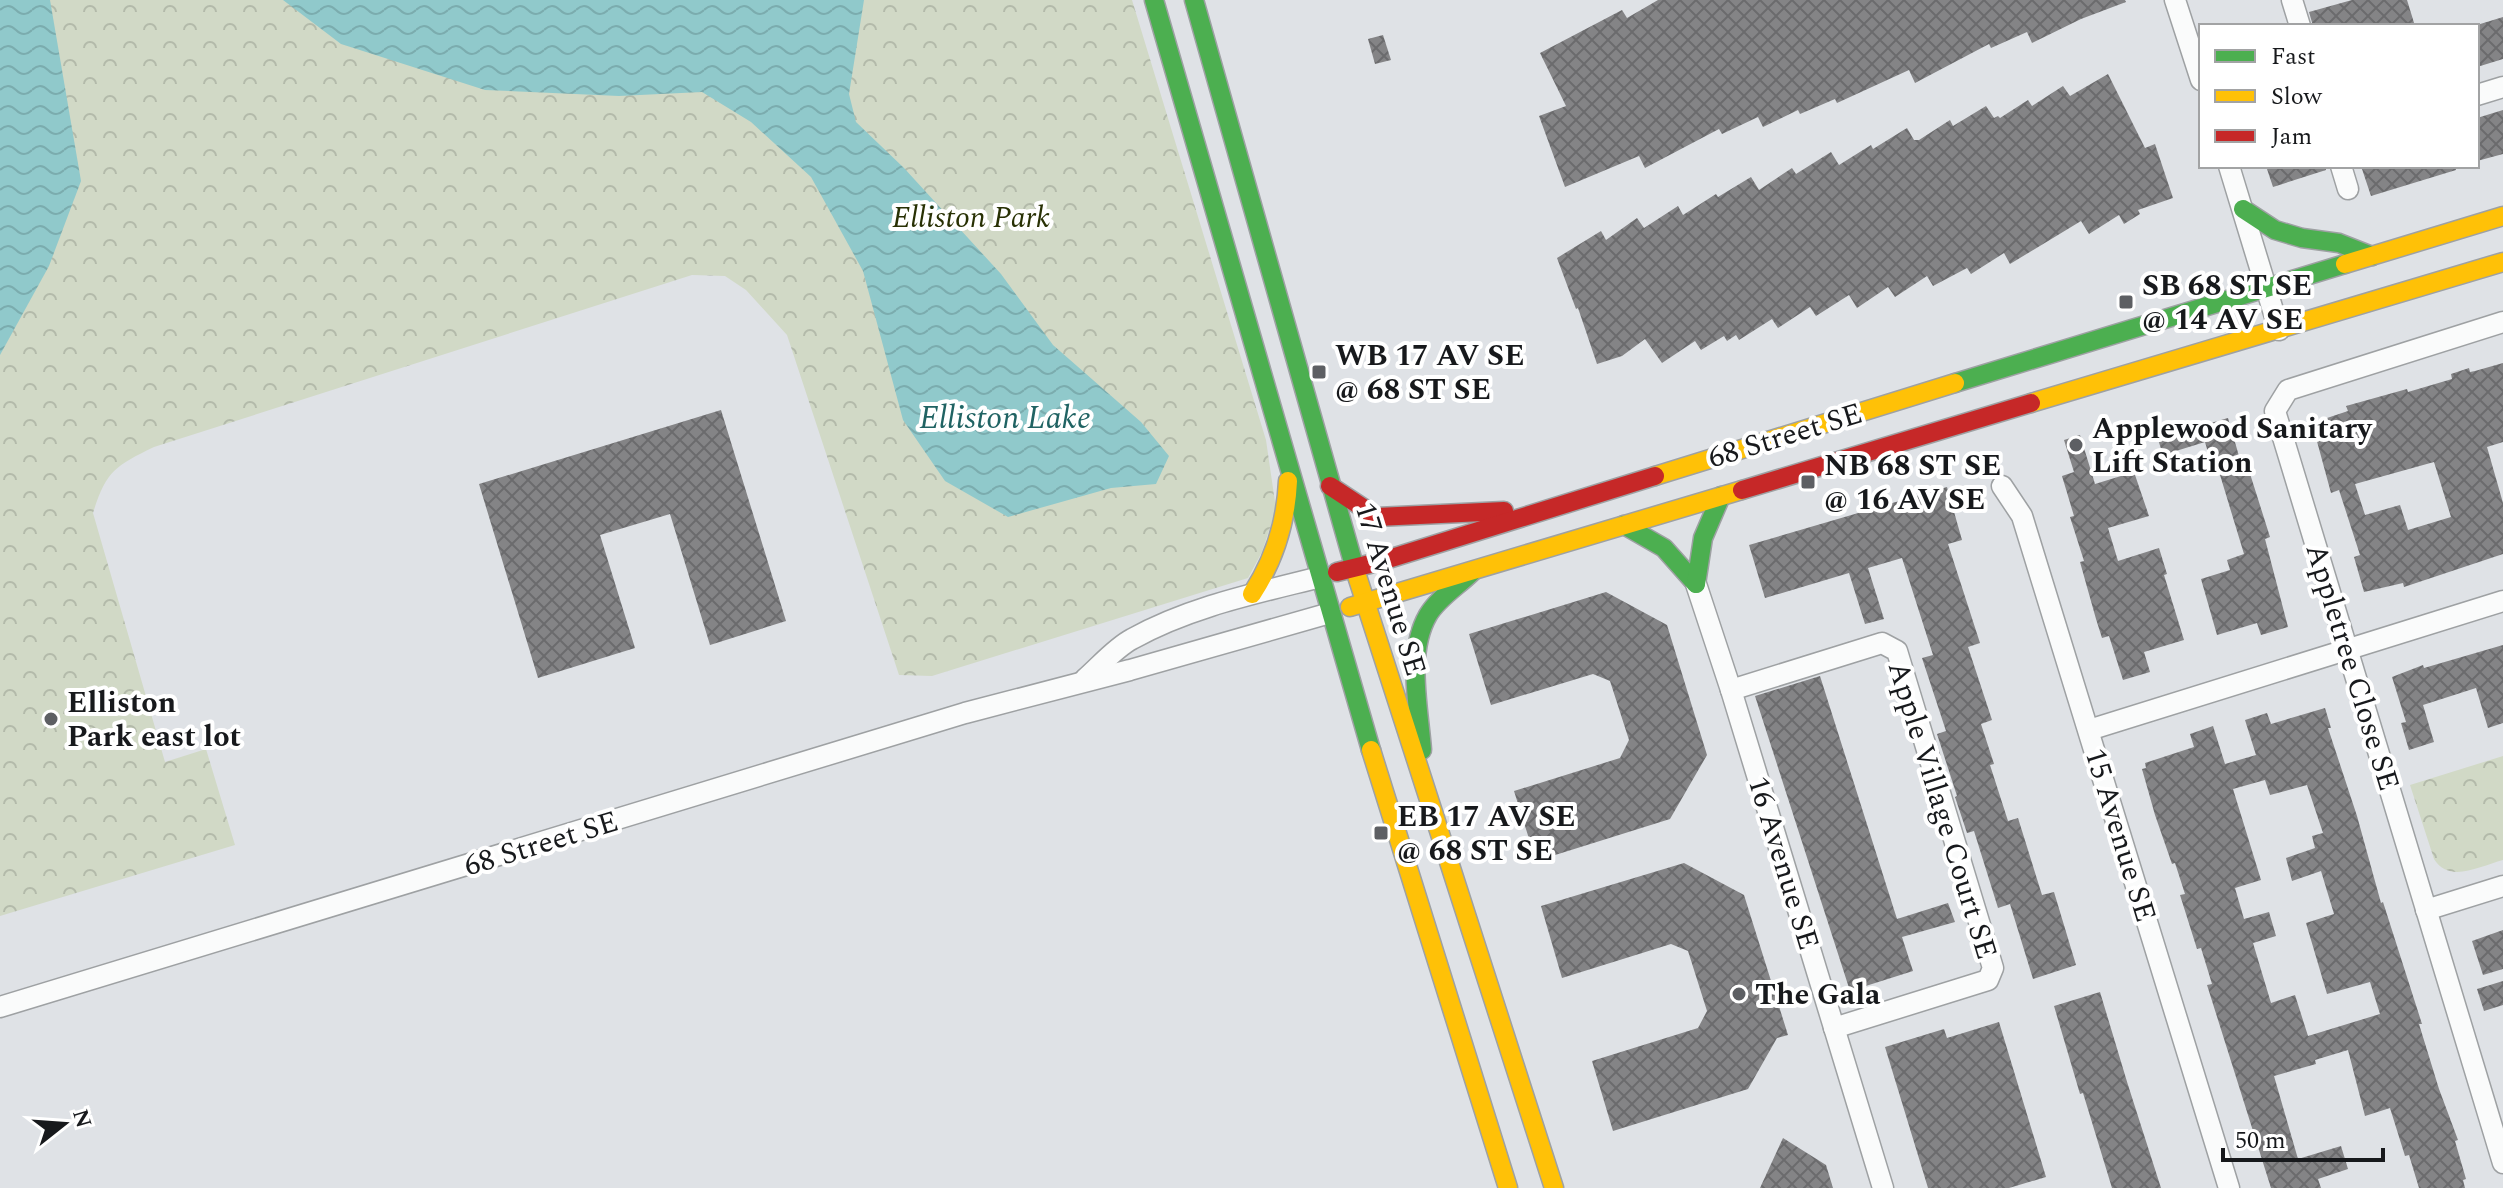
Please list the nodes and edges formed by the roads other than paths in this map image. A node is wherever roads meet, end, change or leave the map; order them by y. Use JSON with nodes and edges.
{"nodes":[{"id":1,"x":1154,"y":0,"type":"edge"},
{"id":2,"x":1194,"y":0,"type":"edge"},
{"id":3,"x":2175,"y":0,"type":"edge"},
{"id":4,"x":2292,"y":0,"type":"edge"},
{"id":5,"x":2299,"y":24,"type":"edge"},
{"id":6,"x":2199,"y":74,"type":"edge"},
{"id":7,"x":2503,"y":87,"type":"edge"},
{"id":8,"x":2479,"y":94,"type":"edge"},
{"id":9,"x":2230,"y":168,"type":"edge"},
{"id":10,"x":2342,"y":168,"type":"edge"},
{"id":11,"x":2348,"y":189,"type":"dead end"},
{"id":12,"x":2243,"y":209,"type":"junction"},
{"id":13,"x":2503,"y":216,"type":"edge"},
{"id":14,"x":2372,"y":256,"type":"junction"},
{"id":15,"x":2503,"y":262,"type":"edge"},
{"id":16,"x":2265,"y":287,"type":"junction"},
{"id":17,"x":2503,"y":322,"type":"edge"},
{"id":18,"x":2279,"y":330,"type":"junction"},
{"id":19,"x":1287,"y":456,"type":"junction"},
{"id":20,"x":1330,"y":486,"type":"junction"},
{"id":21,"x":2002,"y":486,"type":"dead end"},
{"id":22,"x":1721,"y":496,"type":"junction"},
{"id":23,"x":1548,"y":508,"type":"junction"},
{"id":24,"x":1624,"y":525,"type":"junction"},
{"id":25,"x":1354,"y":568,"type":"junction"},
{"id":26,"x":1476,"y":569,"type":"junction"},
{"id":27,"x":1320,"y":577,"type":"junction"},
{"id":28,"x":1696,"y":584,"type":"junction"},
{"id":29,"x":1252,"y":594,"type":"junction"},
{"id":30,"x":2503,"y":601,"type":"edge"},
{"id":31,"x":1366,"y":603,"type":"junction"},
{"id":32,"x":1330,"y":613,"type":"junction"},
{"id":33,"x":2346,"y":649,"type":"junction"},
{"id":34,"x":1082,"y":681,"type":"junction"},
{"id":35,"x":1731,"y":690,"type":"junction"},
{"id":36,"x":2089,"y":730,"type":"junction"},
{"id":37,"x":1425,"y":791,"type":"junction"},
{"id":38,"x":2503,"y":886,"type":"edge"},
{"id":39,"x":2426,"y":910,"type":"junction"},
{"id":40,"x":0,"y":1007,"type":"edge"},
{"id":41,"x":1834,"y":1028,"type":"junction"},
{"id":42,"x":2503,"y":1163,"type":"edge"},
{"id":43,"x":1508,"y":1188,"type":"edge"},
{"id":44,"x":1554,"y":1188,"type":"edge"},
{"id":45,"x":1883,"y":1188,"type":"edge"},
{"id":46,"x":2229,"y":1188,"type":"edge"}],
"edges":[{"from":1,"to":19,"type":"main road","name":"17 Avenue SE"},
{"from":2,"to":20,"type":"main road","name":"17 Avenue SE"},
{"from":3,"to":6,"type":"street"},
{"from":4,"to":5,"type":"street"},
{"from":7,"to":8,"type":"street"},
{"from":9,"to":12,"type":"street"},
{"from":10,"to":11,"type":"street"},
{"from":12,"to":14,"type":"main road"},
{"from":12,"to":16,"type":"street"},
{"from":13,"to":14,"type":"main road","name":"68 Street SE"},
{"from":14,"to":16,"type":"main road","name":"68 Street SE"},
{"from":15,"to":18,"type":"main road","name":"68 Street SE"},
{"from":16,"to":18,"type":"street"},
{"from":16,"to":23,"type":"main road","name":"68 Street SE"},
{"from":17,"to":33,"type":"street","name":"Appletree Close SE"},
{"from":18,"to":22,"type":"main road","name":"68 Street SE"},
{"from":19,"to":27,"type":"main road","name":"17 Avenue SE"},
{"from":19,"to":29,"type":"main road"},
{"from":20,"to":23,"type":"main road"},
{"from":20,"to":25,"type":"main road","name":"17 Avenue SE"},
{"from":21,"to":36,"type":"street","name":"15 Avenue SE"},
{"from":22,"to":24,"type":"main road","name":"68 Street SE"},
{"from":22,"to":28,"type":"main road"},
{"from":23,"to":25,"type":"main road","name":"68 Street SE"},
{"from":24,"to":26,"type":"main road","name":"68 Street SE"},
{"from":24,"to":28,"type":"main road"},
{"from":25,"to":27,"type":"main road","name":"68 Street SE"},
{"from":25,"to":31,"type":"main road","name":"17 Avenue SE"},
{"from":26,"to":31,"type":"main road","name":"68 Street SE"},
{"from":26,"to":37,"type":"main road"},
{"from":27,"to":29,"type":"street","name":"68 Street SE"},
{"from":27,"to":32,"type":"main road","name":"17 Avenue SE"},
{"from":28,"to":35,"type":"street","name":"16 Avenue SE"},
{"from":29,"to":34,"type":"street","name":"68 Street SE"},
{"from":30,"to":33,"type":"street"},
{"from":31,"to":32,"type":"main road","name":"68 Street SE"},
{"from":31,"to":37,"type":"main road","name":"17 Avenue SE"},
{"from":32,"to":34,"type":"street","name":"68 Street SE"},
{"from":32,"to":43,"type":"main road","name":"17 Avenue SE"},
{"from":33,"to":36,"type":"street"},
{"from":33,"to":39,"type":"street","name":"Appletree Close SE"},
{"from":34,"to":40,"type":"street","name":"68 Street SE"},
{"from":35,"to":41,"type":"street","name":"16 Avenue SE"},
{"from":35,"to":41,"type":"street","name":"Apple Village Court SE"},
{"from":36,"to":46,"type":"street","name":"15 Avenue SE"},
{"from":37,"to":44,"type":"main road","name":"17 Avenue SE"},
{"from":38,"to":39,"type":"street"},
{"from":39,"to":42,"type":"street","name":"Appletree Close SE"},
{"from":41,"to":45,"type":"street","name":"16 Avenue SE"}]}
